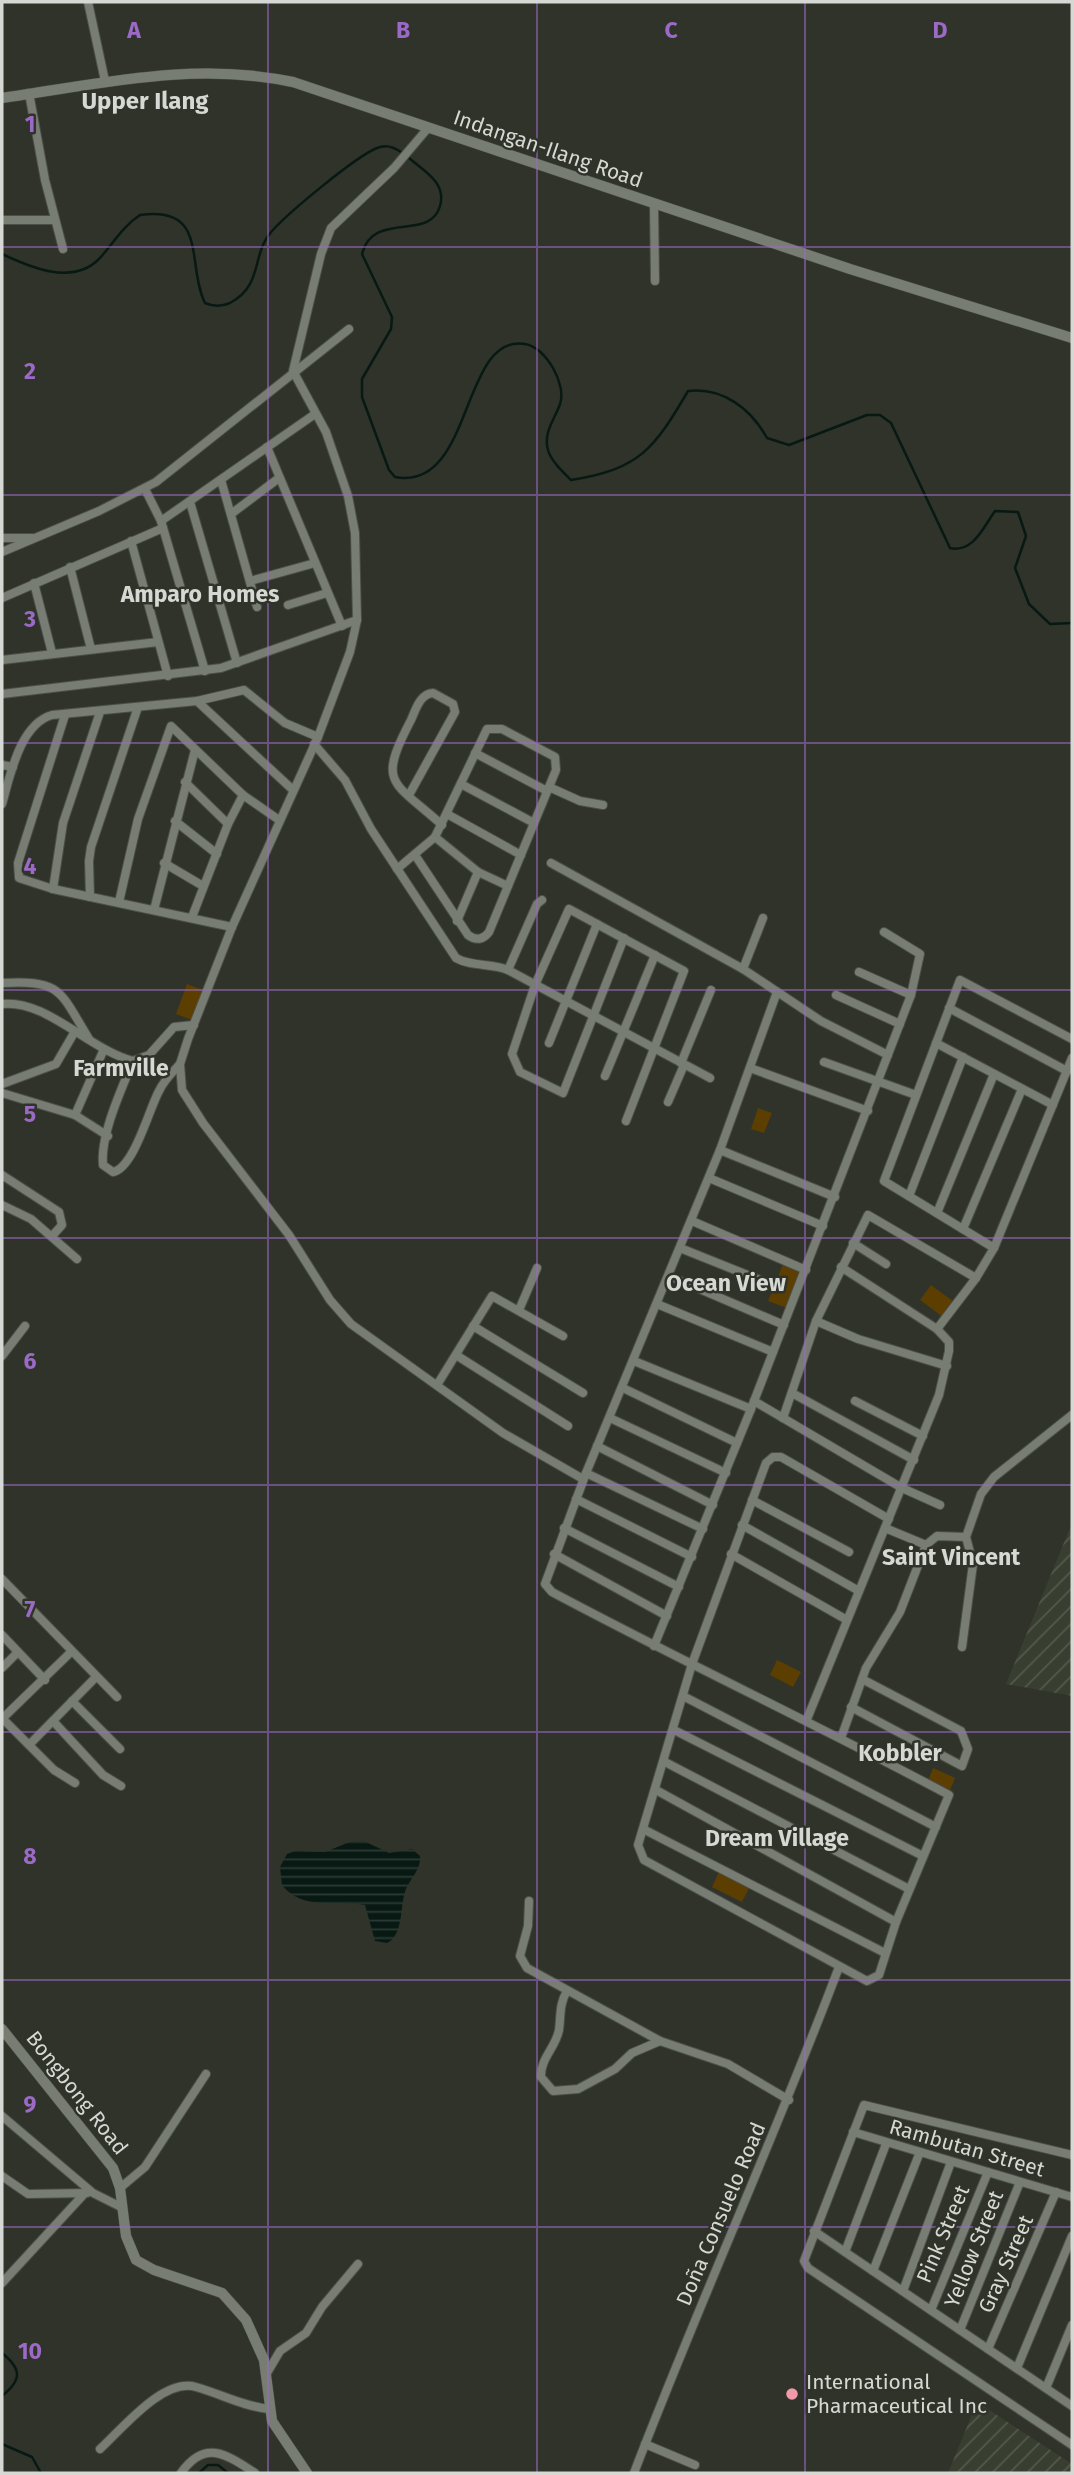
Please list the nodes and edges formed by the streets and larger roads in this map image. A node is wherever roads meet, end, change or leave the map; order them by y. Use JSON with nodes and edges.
{"nodes":[{"id":1,"x":88,"y":2,"type":"edge"},
{"id":2,"x":105,"y":80,"type":"junction"},
{"id":3,"x":29,"y":93,"type":"junction"},
{"id":4,"x":2,"y":98,"type":"edge"},
{"id":5,"x":428,"y":128,"type":"junction"},
{"id":6,"x":654,"y":204,"type":"junction"},
{"id":7,"x":2,"y":220,"type":"edge"},
{"id":8,"x":54,"y":220,"type":"junction"},
{"id":9,"x":63,"y":249,"type":"dead end"},
{"id":10,"x":655,"y":281,"type":"dead end"},
{"id":11,"x":349,"y":329,"type":"dead end"},
{"id":12,"x":1072,"y":338,"type":"edge"},
{"id":13,"x":293,"y":371,"type":"junction"},
{"id":14,"x":315,"y":414,"type":"junction"},
{"id":15,"x":267,"y":447,"type":"junction"},
{"id":16,"x":279,"y":478,"type":"junction"},
{"id":17,"x":221,"y":480,"type":"junction"},
{"id":18,"x":145,"y":489,"type":"junction"},
{"id":19,"x":190,"y":502,"type":"junction"},
{"id":20,"x":231,"y":514,"type":"junction"},
{"id":21,"x":162,"y":524,"type":"junction"},
{"id":22,"x":2,"y":538,"type":"edge"},
{"id":23,"x":33,"y":538,"type":"junction"},
{"id":24,"x":131,"y":541,"type":"junction"},
{"id":25,"x":2,"y":552,"type":"edge"},
{"id":26,"x":314,"y":563,"type":"junction"},
{"id":27,"x":70,"y":567,"type":"junction"},
{"id":28,"x":250,"y":581,"type":"junction"},
{"id":29,"x":34,"y":583,"type":"junction"},
{"id":30,"x":327,"y":593,"type":"junction"},
{"id":31,"x":2,"y":598,"type":"edge"},
{"id":32,"x":288,"y":605,"type":"dead end"},
{"id":33,"x":257,"y":607,"type":"dead end"},
{"id":34,"x":357,"y":620,"type":"junction"},
{"id":35,"x":342,"y":626,"type":"junction"},
{"id":36,"x":158,"y":642,"type":"junction"},
{"id":37,"x":91,"y":649,"type":"junction"},
{"id":38,"x":52,"y":653,"type":"junction"},
{"id":39,"x":2,"y":660,"type":"edge"},
{"id":40,"x":237,"y":663,"type":"junction"},
{"id":41,"x":205,"y":671,"type":"junction"},
{"id":42,"x":168,"y":676,"type":"junction"},
{"id":43,"x":2,"y":694,"type":"edge"},
{"id":44,"x":197,"y":701,"type":"junction"},
{"id":45,"x":138,"y":707,"type":"junction"},
{"id":46,"x":100,"y":712,"type":"junction"},
{"id":47,"x":65,"y":715,"type":"junction"},
{"id":48,"x":316,"y":740,"type":"junction"},
{"id":49,"x":195,"y":750,"type":"junction"},
{"id":50,"x":475,"y":752,"type":"junction"},
{"id":51,"x":2,"y":765,"type":"edge"},
{"id":52,"x":13,"y":767,"type":"junction"},
{"id":53,"x":185,"y":782,"type":"junction"},
{"id":54,"x":461,"y":784,"type":"junction"},
{"id":55,"x":548,"y":789,"type":"junction"},
{"id":56,"x":293,"y":790,"type":"junction"},
{"id":57,"x":243,"y":795,"type":"junction"},
{"id":58,"x":409,"y":795,"type":"junction"},
{"id":59,"x":2,"y":800,"type":"edge"},
{"id":60,"x":603,"y":805,"type":"dead end"},
{"id":61,"x":447,"y":814,"type":"junction"},
{"id":62,"x":279,"y":820,"type":"junction"},
{"id":63,"x":175,"y":821,"type":"junction"},
{"id":64,"x":534,"y":823,"type":"junction"},
{"id":65,"x":228,"y":824,"type":"junction"},
{"id":66,"x":442,"y":825,"type":"junction"},
{"id":67,"x":435,"y":837,"type":"junction"},
{"id":68,"x":217,"y":854,"type":"junction"},
{"id":69,"x":415,"y":855,"type":"junction"},
{"id":70,"x":521,"y":855,"type":"junction"},
{"id":71,"x":164,"y":863,"type":"junction"},
{"id":72,"x":551,"y":863,"type":"dead end"},
{"id":73,"x":397,"y":869,"type":"junction"},
{"id":74,"x":478,"y":872,"type":"junction"},
{"id":75,"x":203,"y":886,"type":"junction"},
{"id":76,"x":508,"y":886,"type":"junction"},
{"id":77,"x":53,"y":889,"type":"junction"},
{"id":78,"x":90,"y":897,"type":"junction"},
{"id":79,"x":542,"y":900,"type":"dead end"},
{"id":80,"x":119,"y":902,"type":"junction"},
{"id":81,"x":154,"y":910,"type":"junction"},
{"id":82,"x":192,"y":917,"type":"junction"},
{"id":83,"x":763,"y":918,"type":"dead end"},
{"id":84,"x":457,"y":921,"type":"junction"},
{"id":85,"x":597,"y":924,"type":"junction"},
{"id":86,"x":232,"y":926,"type":"junction"},
{"id":87,"x":884,"y":932,"type":"dead end"},
{"id":88,"x":624,"y":939,"type":"junction"},
{"id":89,"x":655,"y":955,"type":"junction"},
{"id":90,"x":743,"y":969,"type":"junction"},
{"id":91,"x":508,"y":970,"type":"junction"},
{"id":92,"x":859,"y":972,"type":"dead end"},
{"id":93,"x":2,"y":983,"type":"edge"},
{"id":94,"x":536,"y":985,"type":"junction"},
{"id":95,"x":711,"y":990,"type":"dead end"},
{"id":96,"x":777,"y":992,"type":"junction"},
{"id":97,"x":836,"y":995,"type":"dead end"},
{"id":98,"x":911,"y":995,"type":"junction"},
{"id":99,"x":567,"y":1002,"type":"junction"},
{"id":100,"x":2,"y":1004,"type":"edge"},
{"id":101,"x":949,"y":1008,"type":"junction"},
{"id":102,"x":595,"y":1017,"type":"junction"},
{"id":103,"x":900,"y":1024,"type":"junction"},
{"id":104,"x":194,"y":1025,"type":"junction"},
{"id":105,"x":623,"y":1032,"type":"junction"},
{"id":106,"x":74,"y":1033,"type":"junction"},
{"id":107,"x":1072,"y":1039,"type":"edge"},
{"id":108,"x":90,"y":1042,"type":"junction"},
{"id":109,"x":549,"y":1043,"type":"dead end"},
{"id":110,"x":936,"y":1043,"type":"junction"},
{"id":111,"x":104,"y":1049,"type":"junction"},
{"id":112,"x":654,"y":1049,"type":"junction"},
{"id":113,"x":888,"y":1055,"type":"junction"},
{"id":114,"x":964,"y":1058,"type":"junction"},
{"id":115,"x":1072,"y":1058,"type":"edge"},
{"id":116,"x":133,"y":1061,"type":"junction"},
{"id":117,"x":824,"y":1062,"type":"dead end"},
{"id":118,"x":180,"y":1064,"type":"junction"},
{"id":119,"x":682,"y":1064,"type":"junction"},
{"id":120,"x":750,"y":1068,"type":"junction"},
{"id":121,"x":1067,"y":1071,"type":"junction"},
{"id":122,"x":994,"y":1074,"type":"junction"},
{"id":123,"x":605,"y":1076,"type":"dead end"},
{"id":124,"x":710,"y":1078,"type":"dead end"},
{"id":125,"x":878,"y":1082,"type":"junction"},
{"id":126,"x":2,"y":1084,"type":"edge"},
{"id":127,"x":1022,"y":1089,"type":"junction"},
{"id":128,"x":2,"y":1093,"type":"edge"},
{"id":129,"x":916,"y":1095,"type":"junction"},
{"id":130,"x":668,"y":1102,"type":"dead end"},
{"id":131,"x":1053,"y":1105,"type":"junction"},
{"id":132,"x":867,"y":1111,"type":"junction"},
{"id":133,"x":75,"y":1115,"type":"junction"},
{"id":134,"x":626,"y":1121,"type":"dead end"},
{"id":135,"x":108,"y":1136,"type":"junction"},
{"id":136,"x":720,"y":1150,"type":"junction"},
{"id":137,"x":2,"y":1175,"type":"edge"},
{"id":138,"x":709,"y":1178,"type":"junction"},
{"id":139,"x":909,"y":1196,"type":"junction"},
{"id":140,"x":835,"y":1197,"type":"junction"},
{"id":141,"x":2,"y":1205,"type":"edge"},
{"id":142,"x":937,"y":1213,"type":"junction"},
{"id":143,"x":692,"y":1221,"type":"junction"},
{"id":144,"x":823,"y":1226,"type":"junction"},
{"id":145,"x":963,"y":1229,"type":"junction"},
{"id":146,"x":54,"y":1236,"type":"junction"},
{"id":147,"x":853,"y":1243,"type":"junction"},
{"id":148,"x":680,"y":1248,"type":"junction"},
{"id":149,"x":994,"y":1248,"type":"junction"},
{"id":150,"x":77,"y":1259,"type":"dead end"},
{"id":151,"x":886,"y":1264,"type":"dead end"},
{"id":152,"x":841,"y":1267,"type":"junction"},
{"id":153,"x":537,"y":1268,"type":"dead end"},
{"id":154,"x":806,"y":1269,"type":"junction"},
{"id":155,"x":669,"y":1276,"type":"junction"},
{"id":156,"x":976,"y":1278,"type":"junction"},
{"id":157,"x":769,"y":1284,"type":"dead end"},
{"id":158,"x":657,"y":1304,"type":"junction"},
{"id":159,"x":519,"y":1310,"type":"junction"},
{"id":160,"x":816,"y":1321,"type":"junction"},
{"id":161,"x":784,"y":1325,"type":"junction"},
{"id":162,"x":25,"y":1326,"type":"dead end"},
{"id":163,"x":473,"y":1326,"type":"junction"},
{"id":164,"x":937,"y":1329,"type":"junction"},
{"id":165,"x":563,"y":1336,"type":"dead end"},
{"id":166,"x":774,"y":1352,"type":"junction"},
{"id":167,"x":456,"y":1355,"type":"junction"},
{"id":168,"x":2,"y":1356,"type":"edge"},
{"id":169,"x":634,"y":1360,"type":"junction"},
{"id":170,"x":947,"y":1366,"type":"junction"},
{"id":171,"x":437,"y":1385,"type":"junction"},
{"id":172,"x":623,"y":1388,"type":"junction"},
{"id":173,"x":583,"y":1393,"type":"dead end"},
{"id":174,"x":792,"y":1393,"type":"junction"},
{"id":175,"x":855,"y":1401,"type":"dead end"},
{"id":176,"x":753,"y":1405,"type":"junction"},
{"id":177,"x":1072,"y":1415,"type":"edge"},
{"id":178,"x":610,"y":1418,"type":"junction"},
{"id":179,"x":783,"y":1418,"type":"junction"},
{"id":180,"x":568,"y":1426,"type":"dead end"},
{"id":181,"x":923,"y":1436,"type":"junction"},
{"id":182,"x":737,"y":1443,"type":"junction"},
{"id":183,"x":597,"y":1446,"type":"junction"},
{"id":184,"x":914,"y":1460,"type":"junction"},
{"id":185,"x":726,"y":1473,"type":"junction"},
{"id":186,"x":584,"y":1476,"type":"junction"},
{"id":187,"x":902,"y":1488,"type":"junction"},
{"id":188,"x":576,"y":1499,"type":"junction"},
{"id":189,"x":752,"y":1500,"type":"junction"},
{"id":190,"x":713,"y":1505,"type":"junction"},
{"id":191,"x":940,"y":1505,"type":"dead end"},
{"id":192,"x":889,"y":1519,"type":"junction"},
{"id":193,"x":742,"y":1525,"type":"junction"},
{"id":194,"x":564,"y":1528,"type":"junction"},
{"id":195,"x":886,"y":1528,"type":"junction"},
{"id":196,"x":702,"y":1530,"type":"junction"},
{"id":197,"x":966,"y":1537,"type":"junction"},
{"id":198,"x":926,"y":1545,"type":"junction"},
{"id":199,"x":849,"y":1552,"type":"dead end"},
{"id":200,"x":554,"y":1554,"type":"junction"},
{"id":201,"x":731,"y":1554,"type":"junction"},
{"id":202,"x":692,"y":1557,"type":"junction"},
{"id":203,"x":2,"y":1579,"type":"edge"},
{"id":204,"x":679,"y":1587,"type":"junction"},
{"id":205,"x":859,"y":1591,"type":"junction"},
{"id":206,"x":667,"y":1616,"type":"junction"},
{"id":207,"x":847,"y":1620,"type":"junction"},
{"id":208,"x":2,"y":1634,"type":"edge"},
{"id":209,"x":654,"y":1646,"type":"junction"},
{"id":210,"x":962,"y":1647,"type":"dead end"},
{"id":211,"x":18,"y":1652,"type":"junction"},
{"id":212,"x":71,"y":1652,"type":"junction"},
{"id":213,"x":692,"y":1664,"type":"junction"},
{"id":214,"x":2,"y":1668,"type":"edge"},
{"id":215,"x":96,"y":1677,"type":"junction"},
{"id":216,"x":45,"y":1679,"type":"junction"},
{"id":217,"x":862,"y":1679,"type":"junction"},
{"id":218,"x":683,"y":1696,"type":"junction"},
{"id":219,"x":117,"y":1697,"type":"dead end"},
{"id":220,"x":72,"y":1701,"type":"junction"},
{"id":221,"x":851,"y":1707,"type":"junction"},
{"id":222,"x":2,"y":1719,"type":"edge"},
{"id":223,"x":807,"y":1719,"type":"junction"},
{"id":224,"x":53,"y":1721,"type":"junction"},
{"id":225,"x":674,"y":1730,"type":"junction"},
{"id":226,"x":841,"y":1738,"type":"junction"},
{"id":227,"x":29,"y":1745,"type":"junction"},
{"id":228,"x":120,"y":1749,"type":"dead end"},
{"id":229,"x":665,"y":1762,"type":"junction"},
{"id":230,"x":75,"y":1783,"type":"dead end"},
{"id":231,"x":121,"y":1786,"type":"dead end"},
{"id":232,"x":656,"y":1790,"type":"junction"},
{"id":233,"x":936,"y":1827,"type":"junction"},
{"id":234,"x":643,"y":1829,"type":"junction"},
{"id":235,"x":923,"y":1856,"type":"junction"},
{"id":236,"x":909,"y":1889,"type":"junction"},
{"id":237,"x":528,"y":1901,"type":"dead end"},
{"id":238,"x":895,"y":1922,"type":"junction"},
{"id":239,"x":885,"y":1953,"type":"junction"},
{"id":240,"x":839,"y":1967,"type":"junction"},
{"id":241,"x":566,"y":1991,"type":"junction"},
{"id":242,"x":2,"y":2029,"type":"edge"},
{"id":243,"x":660,"y":2041,"type":"junction"},
{"id":244,"x":206,"y":2074,"type":"dead end"},
{"id":245,"x":789,"y":2100,"type":"junction"},
{"id":246,"x":2,"y":2116,"type":"edge"},
{"id":247,"x":853,"y":2132,"type":"junction"},
{"id":248,"x":886,"y":2144,"type":"junction"},
{"id":249,"x":920,"y":2152,"type":"junction"},
{"id":250,"x":1072,"y":2155,"type":"edge"},
{"id":251,"x":951,"y":2162,"type":"junction"},
{"id":252,"x":988,"y":2172,"type":"junction"},
{"id":253,"x":2,"y":2176,"type":"edge"},
{"id":254,"x":1020,"y":2182,"type":"junction"},
{"id":255,"x":120,"y":2188,"type":"junction"},
{"id":256,"x":1056,"y":2192,"type":"junction"},
{"id":257,"x":89,"y":2193,"type":"junction"},
{"id":258,"x":1072,"y":2197,"type":"edge"},
{"id":259,"x":121,"y":2207,"type":"junction"},
{"id":260,"x":814,"y":2231,"type":"junction"},
{"id":261,"x":1072,"y":2236,"type":"edge"},
{"id":262,"x":845,"y":2252,"type":"junction"},
{"id":263,"x":358,"y":2264,"type":"dead end"},
{"id":264,"x":873,"y":2272,"type":"junction"},
{"id":265,"x":2,"y":2283,"type":"edge"},
{"id":266,"x":903,"y":2291,"type":"junction"},
{"id":267,"x":931,"y":2310,"type":"junction"},
{"id":268,"x":1072,"y":2325,"type":"edge"},
{"id":269,"x":960,"y":2330,"type":"junction"},
{"id":270,"x":988,"y":2349,"type":"junction"},
{"id":271,"x":1017,"y":2368,"type":"junction"},
{"id":272,"x":267,"y":2373,"type":"junction"},
{"id":273,"x":1046,"y":2388,"type":"junction"},
{"id":274,"x":1072,"y":2406,"type":"edge"},
{"id":275,"x":269,"y":2409,"type":"junction"},
{"id":276,"x":645,"y":2444,"type":"junction"},
{"id":277,"x":1072,"y":2445,"type":"edge"},
{"id":278,"x":100,"y":2449,"type":"dead end"},
{"id":279,"x":695,"y":2465,"type":"dead end"},
{"id":280,"x":181,"y":2473,"type":"edge"},
{"id":281,"x":255,"y":2473,"type":"edge"},
{"id":282,"x":307,"y":2473,"type":"edge"},
{"id":283,"x":634,"y":2473,"type":"edge"}],
"edges":[{"from":1,"to":2,"type":"street"},
{"from":2,"to":3,"type":"street","name":"Indangan-Ilang Road"},
{"from":2,"to":5,"type":"street","name":"Indangan-Ilang Road"},
{"from":3,"to":4,"type":"street","name":"Indangan-Ilang Road"},
{"from":3,"to":8,"type":"street"},
{"from":5,"to":6,"type":"street","name":"Indangan-Ilang Road"},
{"from":5,"to":13,"type":"street"},
{"from":6,"to":10,"type":"street"},
{"from":6,"to":12,"type":"street","name":"Indangan-Ilang Road"},
{"from":7,"to":8,"type":"street"},
{"from":8,"to":9,"type":"street"},
{"from":11,"to":13,"type":"street"},
{"from":13,"to":14,"type":"street"},
{"from":13,"to":18,"type":"street"},
{"from":14,"to":15,"type":"street"},
{"from":14,"to":34,"type":"street"},
{"from":15,"to":16,"type":"street"},
{"from":15,"to":17,"type":"street"},
{"from":16,"to":20,"type":"street"},
{"from":16,"to":26,"type":"street"},
{"from":17,"to":19,"type":"street"},
{"from":17,"to":20,"type":"street"},
{"from":18,"to":21,"type":"street"},
{"from":18,"to":23,"type":"street"},
{"from":19,"to":21,"type":"street"},
{"from":19,"to":40,"type":"street"},
{"from":20,"to":28,"type":"street"},
{"from":21,"to":24,"type":"street"},
{"from":21,"to":41,"type":"street"},
{"from":22,"to":23,"type":"street"},
{"from":23,"to":25,"type":"street"},
{"from":24,"to":27,"type":"street"},
{"from":24,"to":36,"type":"street"},
{"from":26,"to":28,"type":"street"},
{"from":26,"to":30,"type":"street"},
{"from":27,"to":29,"type":"street"},
{"from":27,"to":37,"type":"street"},
{"from":28,"to":33,"type":"street"},
{"from":29,"to":31,"type":"street"},
{"from":29,"to":38,"type":"street"},
{"from":30,"to":32,"type":"street"},
{"from":30,"to":35,"type":"street"},
{"from":34,"to":35,"type":"street"},
{"from":34,"to":48,"type":"street"},
{"from":35,"to":40,"type":"street"},
{"from":36,"to":37,"type":"street"},
{"from":36,"to":42,"type":"street"},
{"from":37,"to":38,"type":"street"},
{"from":38,"to":39,"type":"street"},
{"from":40,"to":41,"type":"street"},
{"from":41,"to":42,"type":"street"},
{"from":42,"to":43,"type":"street"},
{"from":44,"to":45,"type":"street"},
{"from":44,"to":48,"type":"street"},
{"from":44,"to":56,"type":"street"},
{"from":45,"to":46,"type":"street"},
{"from":45,"to":78,"type":"street"},
{"from":46,"to":47,"type":"street"},
{"from":46,"to":77,"type":"street"},
{"from":47,"to":52,"type":"street"},
{"from":47,"to":77,"type":"street"},
{"from":48,"to":56,"type":"street"},
{"from":48,"to":73,"type":"street"},
{"from":49,"to":53,"type":"street"},
{"from":49,"to":57,"type":"street"},
{"from":49,"to":80,"type":"street"},
{"from":50,"to":54,"type":"street"},
{"from":50,"to":55,"type":"street"},
{"from":50,"to":55,"type":"street"},
{"from":51,"to":52,"type":"street"},
{"from":52,"to":59,"type":"street"},
{"from":53,"to":63,"type":"street"},
{"from":53,"to":65,"type":"street"},
{"from":54,"to":61,"type":"street"},
{"from":54,"to":64,"type":"street"},
{"from":55,"to":60,"type":"street"},
{"from":55,"to":64,"type":"street"},
{"from":56,"to":62,"type":"street"},
{"from":57,"to":62,"type":"street"},
{"from":57,"to":65,"type":"street"},
{"from":58,"to":58,"type":"street"},
{"from":58,"to":66,"type":"street"},
{"from":61,"to":66,"type":"street"},
{"from":61,"to":70,"type":"street"},
{"from":62,"to":86,"type":"street"},
{"from":63,"to":68,"type":"street"},
{"from":63,"to":71,"type":"street"},
{"from":64,"to":70,"type":"street"},
{"from":65,"to":68,"type":"street"},
{"from":66,"to":67,"type":"street"},
{"from":67,"to":69,"type":"street"},
{"from":67,"to":74,"type":"street"},
{"from":68,"to":75,"type":"street"},
{"from":69,"to":73,"type":"street"},
{"from":69,"to":84,"type":"street"},
{"from":70,"to":76,"type":"street"},
{"from":71,"to":75,"type":"street"},
{"from":71,"to":81,"type":"street"},
{"from":72,"to":90,"type":"street"},
{"from":73,"to":91,"type":"street"},
{"from":74,"to":76,"type":"street"},
{"from":74,"to":84,"type":"street"},
{"from":75,"to":82,"type":"street"},
{"from":76,"to":84,"type":"street"},
{"from":77,"to":78,"type":"street"},
{"from":78,"to":80,"type":"street"},
{"from":79,"to":91,"type":"street"},
{"from":80,"to":81,"type":"street"},
{"from":81,"to":82,"type":"street"},
{"from":82,"to":86,"type":"street"},
{"from":83,"to":90,"type":"street"},
{"from":85,"to":88,"type":"street"},
{"from":85,"to":94,"type":"street"},
{"from":85,"to":99,"type":"street"},
{"from":86,"to":104,"type":"street"},
{"from":87,"to":98,"type":"street"},
{"from":88,"to":89,"type":"street"},
{"from":88,"to":102,"type":"street"},
{"from":89,"to":105,"type":"street"},
{"from":89,"to":112,"type":"street"},
{"from":90,"to":96,"type":"street"},
{"from":91,"to":94,"type":"street"},
{"from":92,"to":98,"type":"street"},
{"from":93,"to":108,"type":"street"},
{"from":94,"to":99,"type":"street"},
{"from":94,"to":102,"type":"street"},
{"from":95,"to":119,"type":"street"},
{"from":96,"to":113,"type":"street"},
{"from":96,"to":120,"type":"street"},
{"from":97,"to":103,"type":"street"},
{"from":98,"to":103,"type":"street"},
{"from":99,"to":102,"type":"street"},
{"from":99,"to":109,"type":"street"},
{"from":100,"to":106,"type":"street"},
{"from":101,"to":107,"type":"street"},
{"from":101,"to":110,"type":"street"},
{"from":101,"to":121,"type":"street"},
{"from":102,"to":105,"type":"street"},
{"from":103,"to":113,"type":"street"},
{"from":104,"to":116,"type":"street"},
{"from":104,"to":118,"type":"street"},
{"from":105,"to":112,"type":"street"},
{"from":105,"to":123,"type":"street"},
{"from":106,"to":108,"type":"street"},
{"from":106,"to":126,"type":"street"},
{"from":108,"to":111,"type":"street"},
{"from":110,"to":114,"type":"street"},
{"from":110,"to":129,"type":"street"},
{"from":111,"to":116,"type":"street"},
{"from":111,"to":133,"type":"street"},
{"from":112,"to":119,"type":"street"},
{"from":112,"to":134,"type":"street"},
{"from":113,"to":125,"type":"street"},
{"from":114,"to":122,"type":"street"},
{"from":114,"to":139,"type":"street"},
{"from":115,"to":121,"type":"street"},
{"from":116,"to":135,"type":"street"},
{"from":117,"to":125,"type":"street"},
{"from":118,"to":135,"type":"street"},
{"from":118,"to":171,"type":"street"},
{"from":119,"to":124,"type":"street"},
{"from":119,"to":130,"type":"street"},
{"from":120,"to":132,"type":"street"},
{"from":120,"to":136,"type":"street"},
{"from":121,"to":131,"type":"street"},
{"from":122,"to":127,"type":"street"},
{"from":122,"to":142,"type":"street"},
{"from":125,"to":129,"type":"street"},
{"from":125,"to":132,"type":"street"},
{"from":127,"to":131,"type":"street"},
{"from":127,"to":145,"type":"street"},
{"from":128,"to":133,"type":"street"},
{"from":129,"to":139,"type":"street"},
{"from":131,"to":149,"type":"street"},
{"from":132,"to":140,"type":"street"},
{"from":133,"to":135,"type":"street"},
{"from":136,"to":138,"type":"street"},
{"from":136,"to":140,"type":"street"},
{"from":137,"to":146,"type":"street"},
{"from":138,"to":143,"type":"street"},
{"from":138,"to":144,"type":"street"},
{"from":139,"to":142,"type":"street"},
{"from":140,"to":144,"type":"street"},
{"from":141,"to":146,"type":"street"},
{"from":142,"to":145,"type":"street"},
{"from":143,"to":148,"type":"street"},
{"from":143,"to":154,"type":"street"},
{"from":144,"to":154,"type":"street"},
{"from":145,"to":149,"type":"street"},
{"from":146,"to":150,"type":"street"},
{"from":147,"to":151,"type":"street"},
{"from":147,"to":152,"type":"street"},
{"from":147,"to":156,"type":"street"},
{"from":148,"to":155,"type":"street"},
{"from":148,"to":157,"type":"street"},
{"from":149,"to":156,"type":"street"},
{"from":152,"to":160,"type":"street"},
{"from":152,"to":164,"type":"street"},
{"from":153,"to":159,"type":"street"},
{"from":154,"to":161,"type":"street"},
{"from":155,"to":158,"type":"street"},
{"from":155,"to":161,"type":"street"},
{"from":156,"to":164,"type":"street"},
{"from":158,"to":166,"type":"street"},
{"from":158,"to":169,"type":"street"},
{"from":159,"to":163,"type":"street"},
{"from":159,"to":165,"type":"street"},
{"from":160,"to":170,"type":"street"},
{"from":160,"to":174,"type":"street"},
{"from":161,"to":166,"type":"street"},
{"from":162,"to":168,"type":"street"},
{"from":163,"to":167,"type":"street"},
{"from":163,"to":173,"type":"street"},
{"from":164,"to":170,"type":"street"},
{"from":166,"to":176,"type":"street"},
{"from":167,"to":171,"type":"street"},
{"from":167,"to":180,"type":"street"},
{"from":169,"to":172,"type":"street"},
{"from":169,"to":176,"type":"street"},
{"from":170,"to":181,"type":"street"},
{"from":171,"to":186,"type":"street"},
{"from":172,"to":178,"type":"street"},
{"from":172,"to":182,"type":"street"},
{"from":174,"to":179,"type":"street"},
{"from":174,"to":184,"type":"street"},
{"from":175,"to":181,"type":"street"},
{"from":176,"to":179,"type":"street"},
{"from":176,"to":182,"type":"street"},
{"from":177,"to":197,"type":"street"},
{"from":178,"to":183,"type":"street"},
{"from":178,"to":185,"type":"street"},
{"from":179,"to":187,"type":"street"},
{"from":181,"to":184,"type":"street"},
{"from":182,"to":185,"type":"street"},
{"from":183,"to":186,"type":"street"},
{"from":183,"to":190,"type":"street"},
{"from":184,"to":187,"type":"street"},
{"from":185,"to":190,"type":"street"},
{"from":186,"to":188,"type":"street"},
{"from":186,"to":196,"type":"street"},
{"from":187,"to":191,"type":"street"},
{"from":187,"to":192,"type":"street"},
{"from":188,"to":194,"type":"street"},
{"from":188,"to":202,"type":"street"},
{"from":189,"to":192,"type":"street"},
{"from":189,"to":193,"type":"street"},
{"from":189,"to":199,"type":"street"},
{"from":190,"to":196,"type":"street"},
{"from":192,"to":195,"type":"street"},
{"from":193,"to":201,"type":"street"},
{"from":193,"to":205,"type":"street"},
{"from":194,"to":200,"type":"street"},
{"from":194,"to":204,"type":"street"},
{"from":195,"to":198,"type":"street"},
{"from":195,"to":205,"type":"street"},
{"from":196,"to":202,"type":"street"},
{"from":197,"to":198,"type":"street"},
{"from":197,"to":210,"type":"street"},
{"from":198,"to":217,"type":"street"},
{"from":200,"to":206,"type":"street"},
{"from":200,"to":209,"type":"street"},
{"from":201,"to":207,"type":"street"},
{"from":201,"to":213,"type":"street"},
{"from":202,"to":204,"type":"street"},
{"from":203,"to":212,"type":"street"},
{"from":204,"to":206,"type":"street"},
{"from":205,"to":207,"type":"street"},
{"from":206,"to":209,"type":"street"},
{"from":207,"to":223,"type":"street"},
{"from":208,"to":211,"type":"street"},
{"from":209,"to":213,"type":"street"},
{"from":211,"to":214,"type":"street"},
{"from":211,"to":216,"type":"street"},
{"from":212,"to":215,"type":"street"},
{"from":212,"to":216,"type":"street"},
{"from":213,"to":218,"type":"street"},
{"from":213,"to":223,"type":"street"},
{"from":215,"to":219,"type":"street"},
{"from":215,"to":220,"type":"street"},
{"from":216,"to":222,"type":"street"},
{"from":217,"to":221,"type":"street"},
{"from":217,"to":221,"type":"street"},
{"from":218,"to":225,"type":"street"},
{"from":218,"to":233,"type":"street"},
{"from":220,"to":224,"type":"street"},
{"from":220,"to":228,"type":"street"},
{"from":221,"to":226,"type":"street"},
{"from":222,"to":227,"type":"street"},
{"from":223,"to":226,"type":"street"},
{"from":224,"to":227,"type":"street"},
{"from":224,"to":231,"type":"street"},
{"from":225,"to":229,"type":"street"},
{"from":225,"to":235,"type":"street"},
{"from":226,"to":233,"type":"street"},
{"from":227,"to":230,"type":"street"},
{"from":229,"to":232,"type":"street"},
{"from":229,"to":236,"type":"street"},
{"from":232,"to":234,"type":"street"},
{"from":232,"to":238,"type":"street"},
{"from":233,"to":235,"type":"street"},
{"from":234,"to":239,"type":"street"},
{"from":234,"to":240,"type":"street"},
{"from":235,"to":236,"type":"street"},
{"from":236,"to":238,"type":"street"},
{"from":237,"to":241,"type":"street"},
{"from":238,"to":239,"type":"street"},
{"from":239,"to":240,"type":"street"},
{"from":240,"to":245,"type":"street","name":"Doña Consuelo Road"},
{"from":241,"to":243,"type":"street"},
{"from":241,"to":243,"type":"street"},
{"from":242,"to":255,"type":"street","name":"Bongbong Road"},
{"from":243,"to":245,"type":"street"},
{"from":244,"to":255,"type":"street"},
{"from":245,"to":276,"type":"street","name":"Doña Consuelo Road"},
{"from":246,"to":257,"type":"street"},
{"from":247,"to":248,"type":"street","name":"Rambutan Street"},
{"from":247,"to":250,"type":"street"},
{"from":247,"to":260,"type":"street"},
{"from":248,"to":249,"type":"street","name":"Rambutan Street"},
{"from":248,"to":262,"type":"street"},
{"from":249,"to":251,"type":"street","name":"Rambutan Street"},
{"from":249,"to":264,"type":"street"},
{"from":251,"to":252,"type":"street","name":"Rambutan Street"},
{"from":251,"to":266,"type":"street"},
{"from":252,"to":254,"type":"street","name":"Rambutan Street"},
{"from":252,"to":267,"type":"street","name":"Pink Street"},
{"from":253,"to":257,"type":"street"},
{"from":254,"to":256,"type":"street","name":"Rambutan Street"},
{"from":254,"to":269,"type":"street","name":"Yellow Street"},
{"from":255,"to":259,"type":"street","name":"Bongbong Road"},
{"from":256,"to":258,"type":"street","name":"Rambutan Street"},
{"from":256,"to":270,"type":"street","name":"Gray Street"},
{"from":257,"to":259,"type":"street"},
{"from":257,"to":265,"type":"street"},
{"from":259,"to":272,"type":"street","name":"Bongbong Road"},
{"from":260,"to":262,"type":"street"},
{"from":260,"to":277,"type":"street"},
{"from":261,"to":271,"type":"street"},
{"from":262,"to":264,"type":"street"},
{"from":263,"to":272,"type":"street"},
{"from":264,"to":266,"type":"street"},
{"from":266,"to":267,"type":"street"},
{"from":267,"to":269,"type":"street"},
{"from":268,"to":273,"type":"street"},
{"from":269,"to":270,"type":"street"},
{"from":270,"to":271,"type":"street"},
{"from":271,"to":273,"type":"street"},
{"from":272,"to":275,"type":"street","name":"Bongbong Road"},
{"from":273,"to":274,"type":"street"},
{"from":275,"to":278,"type":"street"},
{"from":275,"to":282,"type":"street","name":"Bongbong Road"},
{"from":276,"to":279,"type":"street"},
{"from":276,"to":283,"type":"street","name":"Doña Consuelo Road"},
{"from":280,"to":281,"type":"street"}]}
